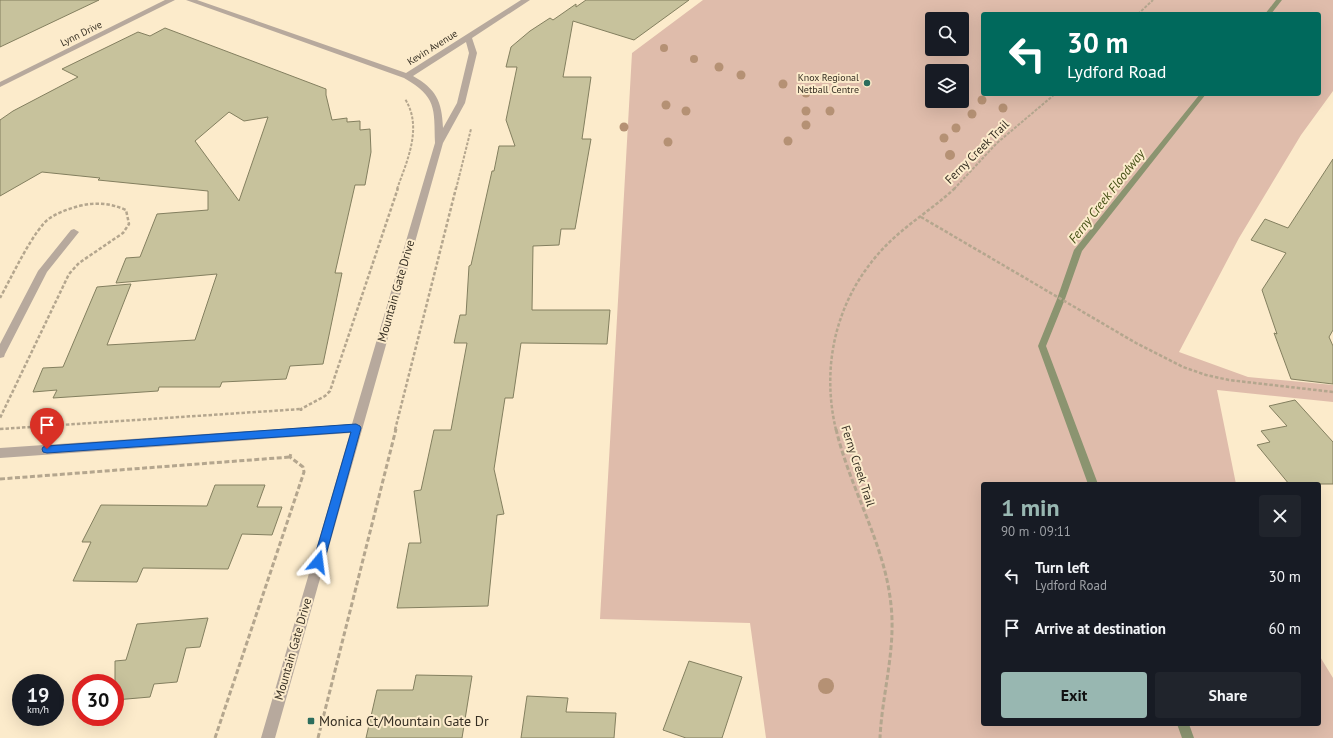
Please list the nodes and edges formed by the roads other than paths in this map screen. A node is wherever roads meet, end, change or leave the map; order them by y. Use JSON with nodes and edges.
{"nodes":[{"id":1,"x":171,"y":0,"type":"edge"},
{"id":2,"x":190,"y":0,"type":"edge"},
{"id":3,"x":526,"y":0,"type":"edge"},
{"id":4,"x":468,"y":37,"type":"junction"},
{"id":5,"x":407,"y":76,"type":"junction"},
{"id":6,"x":0,"y":85,"type":"edge"},
{"id":7,"x":439,"y":143,"type":"junction"},
{"id":8,"x":74,"y":232,"type":"dead end"},
{"id":9,"x":0,"y":354,"type":"edge"},
{"id":10,"x":356,"y":428,"type":"junction"},
{"id":11,"x":0,"y":452,"type":"edge"},
{"id":12,"x":268,"y":738,"type":"edge"}],
"edges":[{"from":1,"to":6,"type":"street","name":"Lynn Drive"},
{"from":2,"to":5,"type":"street","name":"Mountain Gate Drive"},
{"from":3,"to":4,"type":"street","name":"Kevin Avenue"},
{"from":4,"to":5,"type":"street","name":"Kevin Avenue"},
{"from":4,"to":7,"type":"street","name":"Kevin Avenue"},
{"from":5,"to":7,"type":"street","name":"Mountain Gate Drive"},
{"from":7,"to":10,"type":"street","name":"Mountain Gate Drive"},
{"from":8,"to":9,"type":"street"},
{"from":10,"to":11,"type":"street"},
{"from":10,"to":12,"type":"street","name":"Mountain Gate Drive"}]}
